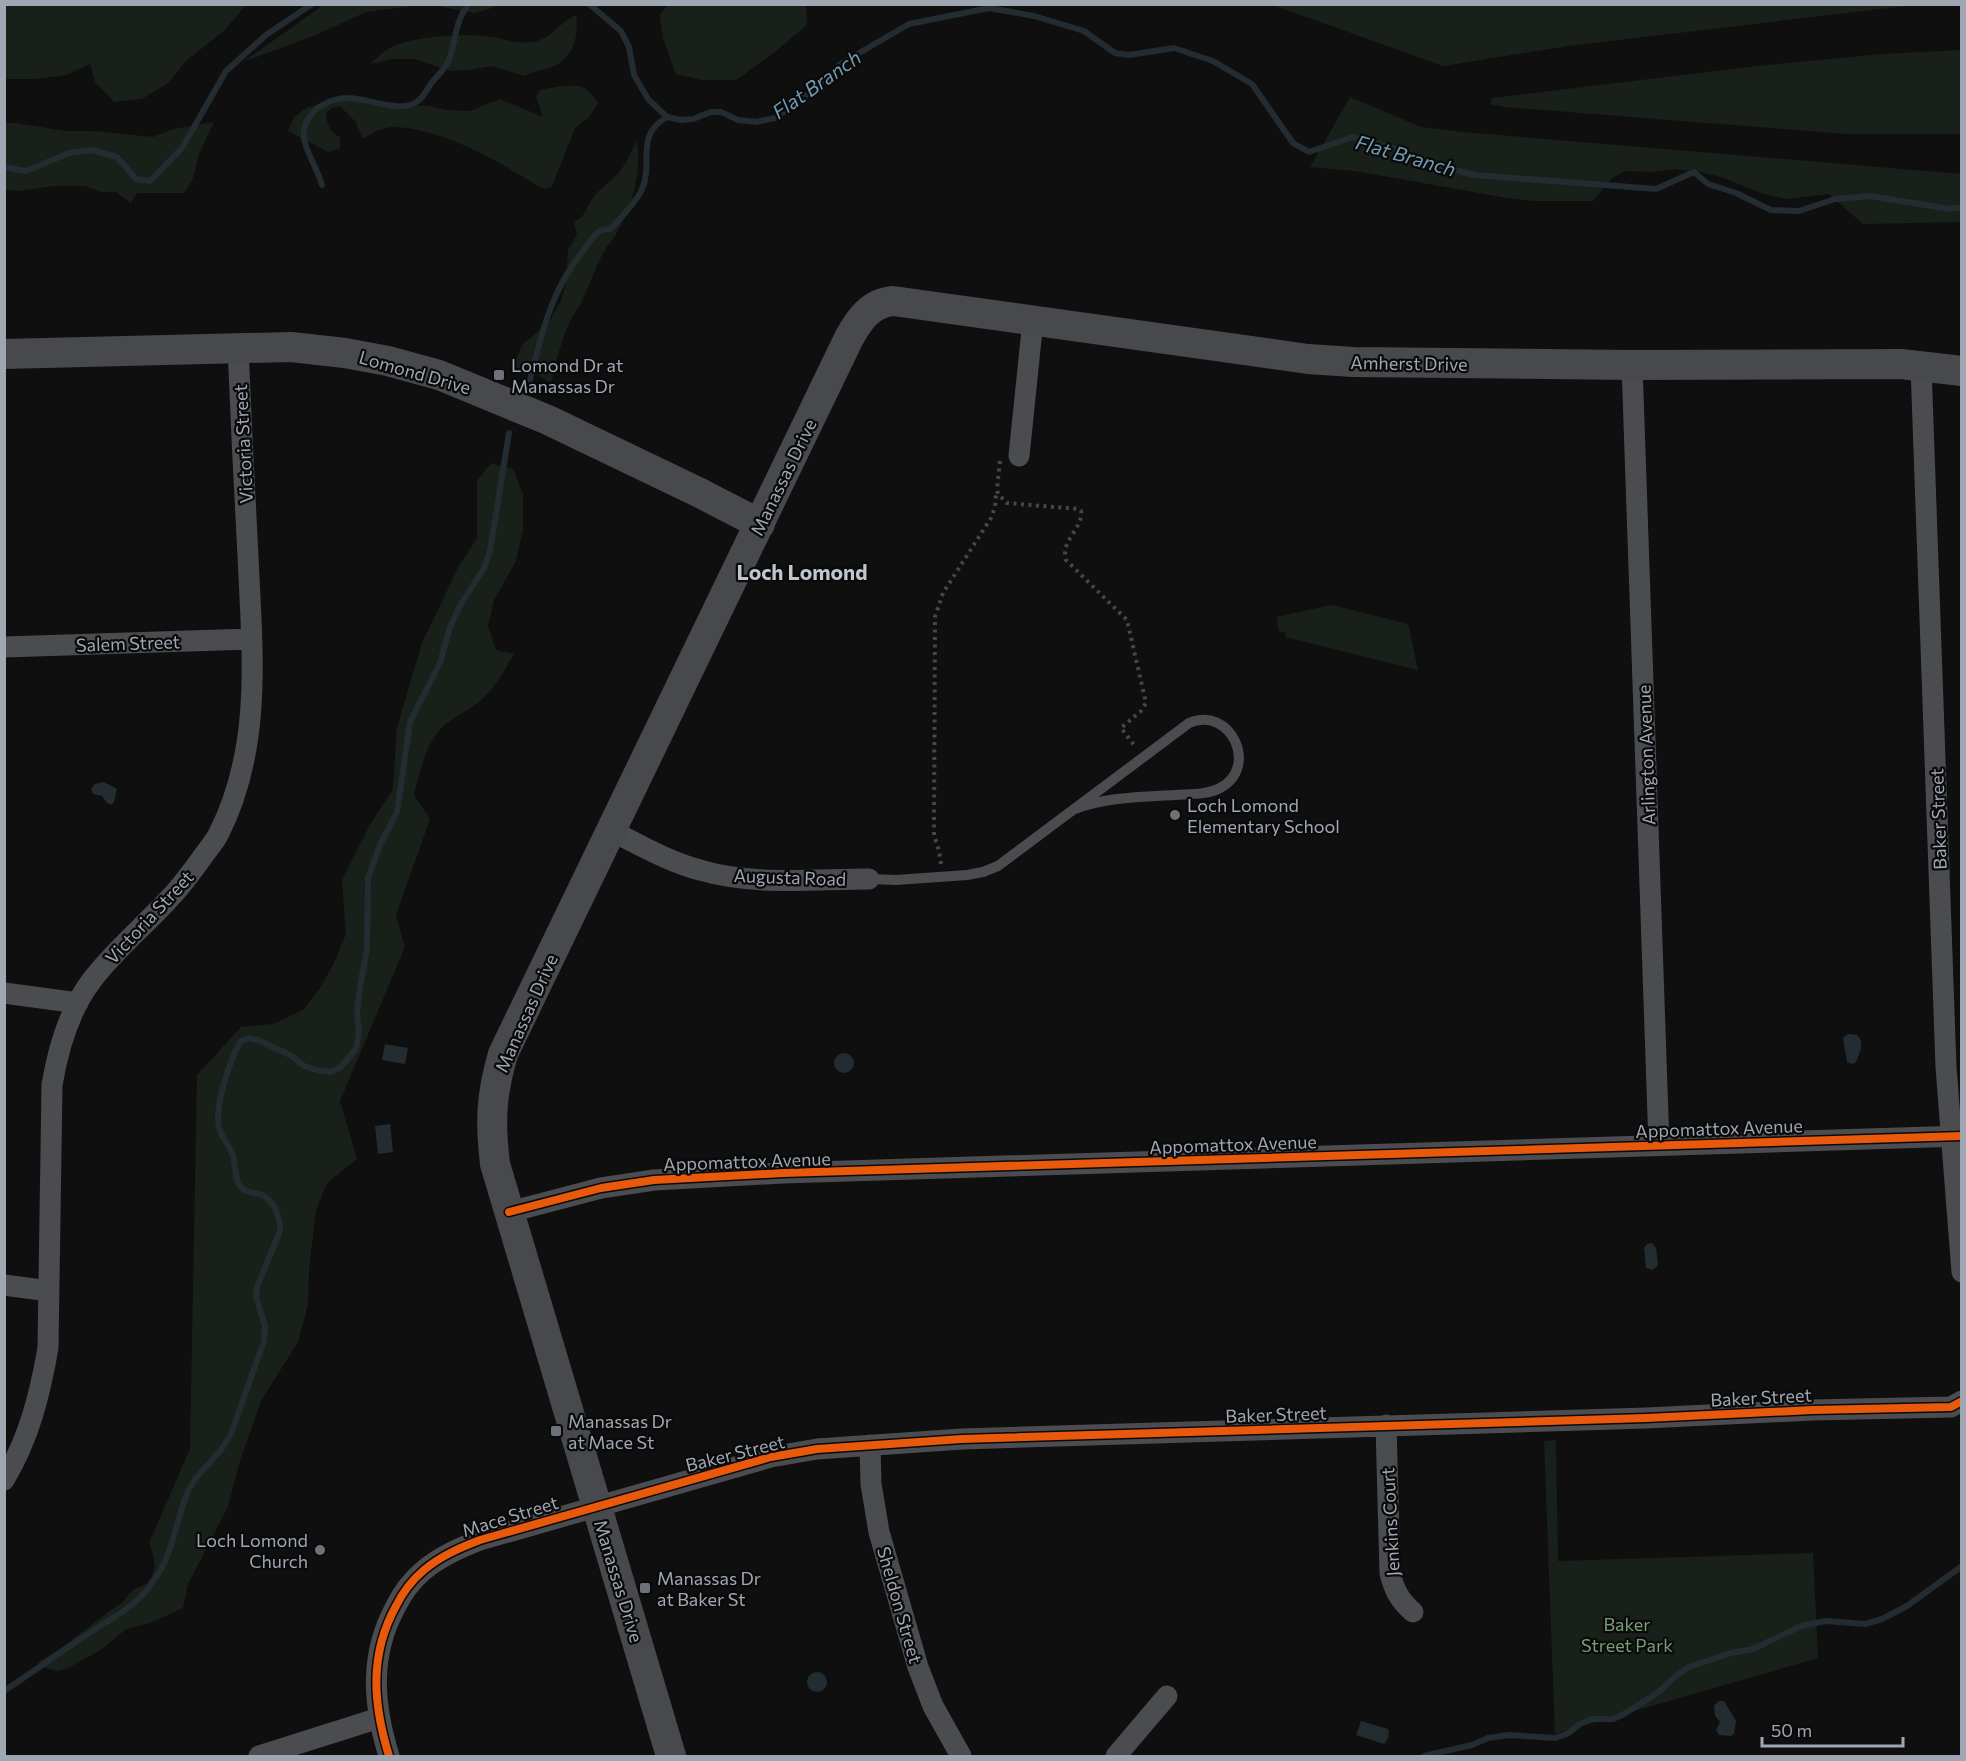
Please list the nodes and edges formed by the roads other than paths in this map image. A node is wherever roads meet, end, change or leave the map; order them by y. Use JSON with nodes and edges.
{"nodes":[{"id":1,"x":865,"y":314,"type":"joint"},
{"id":2,"x":1033,"y":320,"type":"junction"},
{"id":3,"x":238,"y":347,"type":"junction"},
{"id":4,"x":4,"y":354,"type":"edge"},
{"id":5,"x":1632,"y":365,"type":"junction"},
{"id":6,"x":1922,"y":366,"type":"junction"},
{"id":7,"x":1962,"y":371,"type":"edge"},
{"id":8,"x":1019,"y":455,"type":"road end"},
{"id":9,"x":760,"y":524,"type":"junction"},
{"id":10,"x":251,"y":639,"type":"junction"},
{"id":11,"x":4,"y":647,"type":"edge"},
{"id":12,"x":1075,"y":809,"type":"junction"},
{"id":13,"x":612,"y":831,"type":"junction"},
{"id":14,"x":869,"y":879,"type":"joint"},
{"id":15,"x":4,"y":993,"type":"edge"},
{"id":16,"x":78,"y":1004,"type":"junction"},
{"id":17,"x":1956,"y":1136,"type":"edge"},
{"id":18,"x":1659,"y":1145,"type":"junction"},
{"id":19,"x":509,"y":1212,"type":"junction"},
{"id":20,"x":1962,"y":1272,"type":"edge"},
{"id":21,"x":4,"y":1285,"type":"edge"},
{"id":22,"x":49,"y":1291,"type":"junction"},
{"id":23,"x":1962,"y":1401,"type":"edge"},
{"id":24,"x":1386,"y":1425,"type":"junction"},
{"id":25,"x":870,"y":1445,"type":"junction"},
{"id":26,"x":4,"y":1480,"type":"edge"},
{"id":27,"x":597,"y":1506,"type":"junction"},
{"id":28,"x":1413,"y":1612,"type":"dead end"},
{"id":29,"x":1167,"y":1696,"type":"dead end"},
{"id":30,"x":379,"y":1718,"type":"junction"},
{"id":31,"x":259,"y":1756,"type":"edge"},
{"id":32,"x":389,"y":1756,"type":"edge"},
{"id":33,"x":672,"y":1756,"type":"edge"},
{"id":34,"x":961,"y":1756,"type":"edge"},
{"id":35,"x":1116,"y":1756,"type":"edge"}],
"edges":[{"from":1,"to":2,"type":"main road","name":"Amherst Drive"},
{"from":1,"to":9,"type":"main road","name":"Manassas Drive"},
{"from":2,"to":5,"type":"main road","name":"Amherst Drive"},
{"from":2,"to":8,"type":"street"},
{"from":3,"to":4,"type":"main road","name":"Lomond Drive"},
{"from":3,"to":9,"type":"main road","name":"Lomond Drive"},
{"from":3,"to":10,"type":"street","name":"Victoria Street"},
{"from":5,"to":6,"type":"main road","name":"Amherst Drive"},
{"from":5,"to":18,"type":"street","name":"Arlington Avenue"},
{"from":6,"to":7,"type":"main road","name":"Amherst Drive"},
{"from":6,"to":17,"type":"street","name":"Baker Street"},
{"from":9,"to":13,"type":"main road","name":"Manassas Drive"},
{"from":10,"to":11,"type":"street","name":"Salem Street"},
{"from":10,"to":16,"type":"street","name":"Victoria Street"},
{"from":12,"to":12,"type":"lane"},
{"from":12,"to":14,"type":"lane"},
{"from":13,"to":14,"type":"street","name":"Augusta Road"},
{"from":13,"to":19,"type":"main road","name":"Manassas Drive"},
{"from":15,"to":16,"type":"street"},
{"from":16,"to":22,"type":"street","name":"Victoria Street"},
{"from":17,"to":18,"type":"street","name":"Appomattox Avenue"},
{"from":17,"to":20,"type":"street","name":"Baker Street"},
{"from":18,"to":19,"type":"street","name":"Appomattox Avenue"},
{"from":19,"to":27,"type":"main road","name":"Manassas Drive"},
{"from":21,"to":22,"type":"street"},
{"from":22,"to":26,"type":"street","name":"Victoria Street"},
{"from":23,"to":24,"type":"street","name":"Baker Street"},
{"from":24,"to":25,"type":"street","name":"Baker Street"},
{"from":24,"to":28,"type":"street","name":"Jenkins Court"},
{"from":25,"to":27,"type":"street","name":"Baker Street"},
{"from":25,"to":34,"type":"street","name":"Sheldon Street"},
{"from":27,"to":30,"type":"street","name":"Mace Street"},
{"from":27,"to":33,"type":"main road","name":"Manassas Drive"},
{"from":29,"to":35,"type":"street"},
{"from":30,"to":31,"type":"street"},
{"from":30,"to":32,"type":"street","name":"Mace Street"}]}
